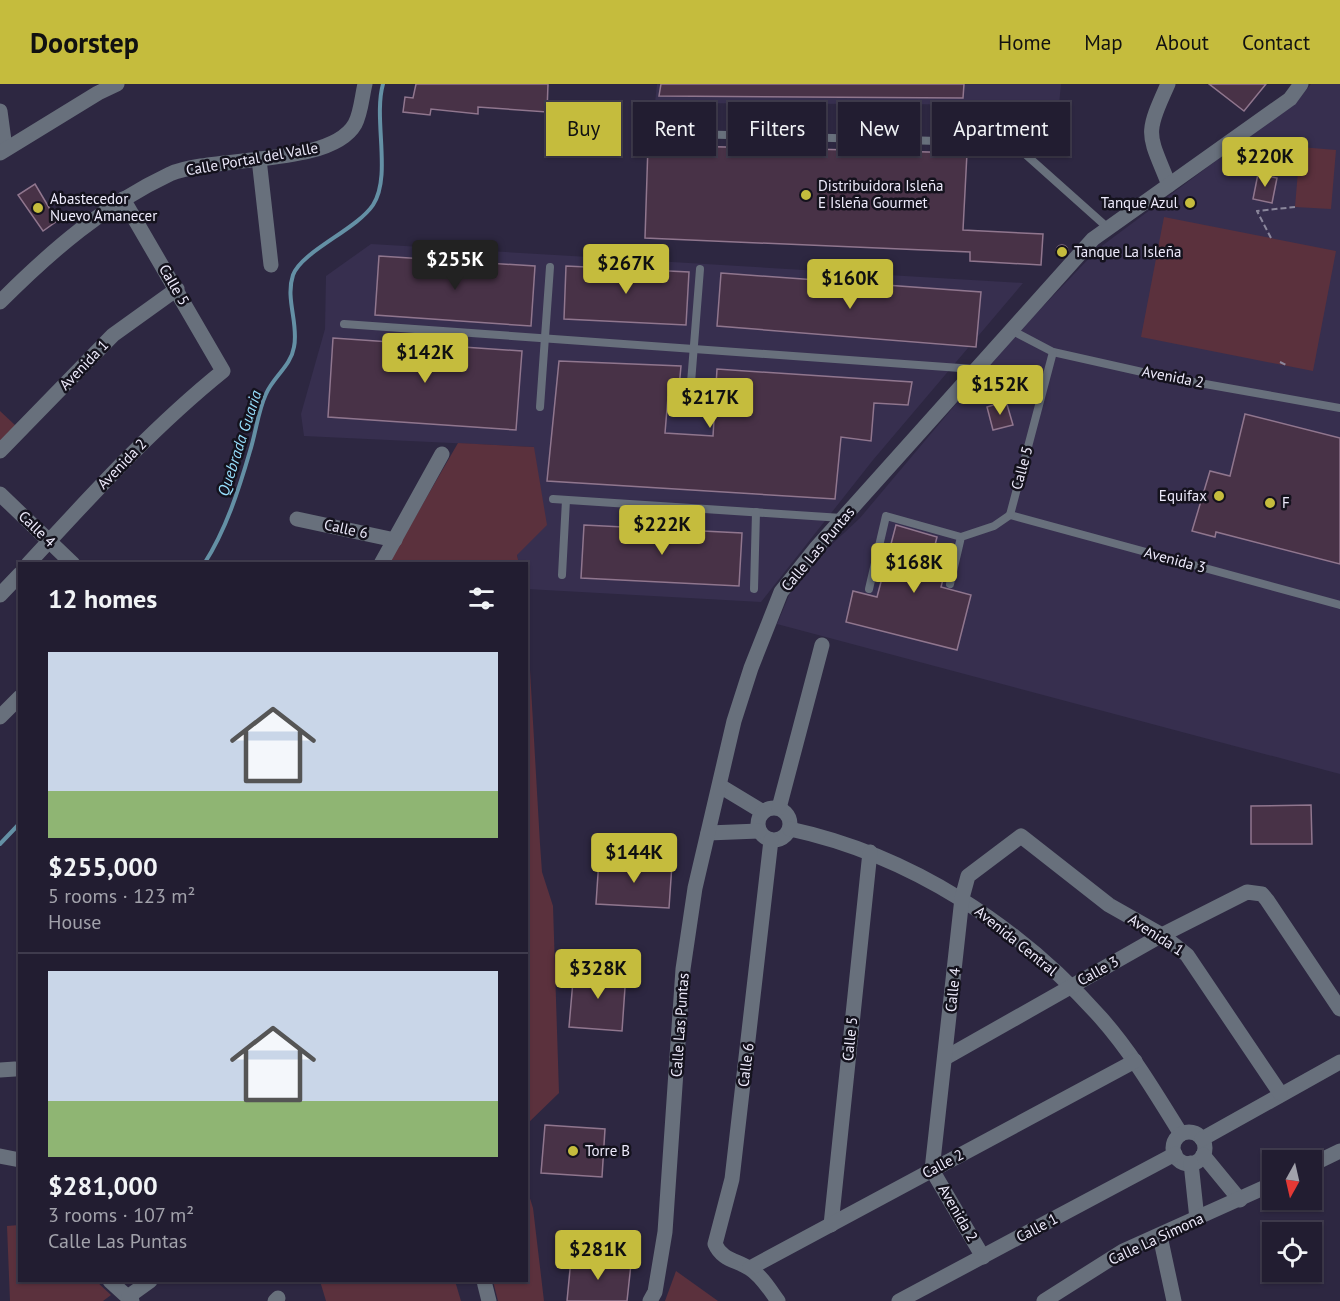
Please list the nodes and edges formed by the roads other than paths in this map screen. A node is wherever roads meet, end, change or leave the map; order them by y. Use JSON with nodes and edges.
{"nodes":[{"id":1,"x":117,"y":84,"type":"edge"},
{"id":2,"x":365,"y":84,"type":"edge"},
{"id":3,"x":1168,"y":84,"type":"edge"},
{"id":4,"x":1301,"y":84,"type":"edge"},
{"id":5,"x":0,"y":111,"type":"edge"},
{"id":6,"x":716,"y":135,"type":"edge"},
{"id":7,"x":2,"y":151,"type":"edge"},
{"id":8,"x":259,"y":159,"type":"junction"},
{"id":9,"x":1169,"y":185,"type":"junction"},
{"id":10,"x":123,"y":200,"type":"junction"},
{"id":11,"x":1108,"y":228,"type":"junction"},
{"id":12,"x":271,"y":265,"type":"dead end"},
{"id":13,"x":550,"y":267,"type":"dead end"},
{"id":14,"x":700,"y":269,"type":"dead end"},
{"id":15,"x":177,"y":290,"type":"junction"},
{"id":16,"x":0,"y":302,"type":"edge"},
{"id":17,"x":344,"y":324,"type":"dead end"},
{"id":18,"x":1011,"y":330,"type":"junction"},
{"id":19,"x":543,"y":338,"type":"junction"},
{"id":20,"x":694,"y":347,"type":"junction"},
{"id":21,"x":1053,"y":352,"type":"junction"},
{"id":22,"x":976,"y":370,"type":"junction"},
{"id":23,"x":223,"y":371,"type":"joint"},
{"id":24,"x":540,"y":407,"type":"dead end"},
{"id":25,"x":689,"y":408,"type":"dead end"},
{"id":26,"x":1340,"y":408,"type":"edge"},
{"id":27,"x":0,"y":451,"type":"edge"},
{"id":28,"x":442,"y":454,"type":"dead end"},
{"id":29,"x":0,"y":494,"type":"edge"},
{"id":30,"x":553,"y":499,"type":"dead end"},
{"id":31,"x":566,"y":500,"type":"junction"},
{"id":32,"x":756,"y":512,"type":"junction"},
{"id":33,"x":1010,"y":515,"type":"junction"},
{"id":34,"x":843,"y":518,"type":"junction"},
{"id":35,"x":297,"y":519,"type":"dead end"},
{"id":36,"x":961,"y":537,"type":"junction"},
{"id":37,"x":395,"y":540,"type":"junction"},
{"id":38,"x":50,"y":541,"type":"junction"},
{"id":39,"x":30,"y":562,"type":"edge"},
{"id":40,"x":72,"y":562,"type":"edge"},
{"id":41,"x":382,"y":562,"type":"edge"},
{"id":42,"x":562,"y":575,"type":"dead end"},
{"id":43,"x":18,"y":576,"type":"edge"},
{"id":44,"x":950,"y":584,"type":"dead end"},
{"id":45,"x":754,"y":589,"type":"dead end"},
{"id":46,"x":869,"y":589,"type":"dead end"},
{"id":47,"x":0,"y":595,"type":"edge"},
{"id":48,"x":1340,"y":605,"type":"edge"},
{"id":49,"x":822,"y":645,"type":"dead end"},
{"id":50,"x":18,"y":699,"type":"edge"},
{"id":51,"x":0,"y":717,"type":"edge"},
{"id":52,"x":720,"y":786,"type":"junction"},
{"id":53,"x":779,"y":808,"type":"junction"},
{"id":54,"x":763,"y":812,"type":"junction"},
{"id":55,"x":790,"y":829,"type":"junction"},
{"id":56,"x":708,"y":833,"type":"junction"},
{"id":57,"x":765,"y":836,"type":"junction"},
{"id":58,"x":1021,"y":836,"type":"joint"},
{"id":59,"x":870,"y":852,"type":"junction"},
{"id":60,"x":963,"y":898,"type":"junction"},
{"id":61,"x":1162,"y":935,"type":"junction"},
{"id":62,"x":1071,"y":986,"type":"junction"},
{"id":63,"x":1340,"y":1009,"type":"edge"},
{"id":64,"x":945,"y":1058,"type":"junction"},
{"id":65,"x":1136,"y":1061,"type":"junction"},
{"id":66,"x":1340,"y":1062,"type":"edge"},
{"id":67,"x":1280,"y":1094,"type":"junction"},
{"id":68,"x":1182,"y":1134,"type":"junction"},
{"id":69,"x":1340,"y":1151,"type":"edge"},
{"id":70,"x":1198,"y":1152,"type":"junction"},
{"id":71,"x":1175,"y":1154,"type":"junction"},
{"id":72,"x":0,"y":1156,"type":"edge"},
{"id":73,"x":18,"y":1160,"type":"edge"},
{"id":74,"x":1322,"y":1160,"type":"edge"},
{"id":75,"x":932,"y":1170,"type":"junction"},
{"id":76,"x":1262,"y":1189,"type":"edge"},
{"id":77,"x":1240,"y":1200,"type":"junction"},
{"id":78,"x":1197,"y":1219,"type":"junction"},
{"id":79,"x":831,"y":1225,"type":"junction"},
{"id":80,"x":1160,"y":1236,"type":"junction"},
{"id":81,"x":983,"y":1257,"type":"junction"},
{"id":82,"x":750,"y":1268,"type":"junction"},
{"id":83,"x":111,"y":1282,"type":"edge"},
{"id":84,"x":149,"y":1282,"type":"edge"},
{"id":85,"x":484,"y":1282,"type":"edge"},
{"id":86,"x":130,"y":1299,"type":"edge"},
{"id":87,"x":489,"y":1301,"type":"edge"},
{"id":88,"x":650,"y":1301,"type":"edge"},
{"id":89,"x":778,"y":1301,"type":"edge"},
{"id":90,"x":899,"y":1301,"type":"edge"},
{"id":91,"x":1044,"y":1301,"type":"edge"},
{"id":92,"x":1174,"y":1301,"type":"edge"}],
"edges":[{"from":1,"to":7,"type":"street"},
{"from":2,"to":8,"type":"street","name":"Calle Portal del Valle"},
{"from":3,"to":9,"type":"street"},
{"from":4,"to":9,"type":"street","name":"Calle Las Puntas"},
{"from":5,"to":7,"type":"street"},
{"from":6,"to":11,"type":"lane"},
{"from":8,"to":10,"type":"street","name":"Calle Portal del Valle"},
{"from":8,"to":12,"type":"street"},
{"from":9,"to":11,"type":"street","name":"Calle Las Puntas"},
{"from":10,"to":15,"type":"street","name":"Calle 5"},
{"from":10,"to":16,"type":"street","name":"Calle Portal del Valle"},
{"from":11,"to":18,"type":"street","name":"Calle Las Puntas"},
{"from":13,"to":19,"type":"lane"},
{"from":14,"to":20,"type":"lane"},
{"from":15,"to":23,"type":"street","name":"Calle 5"},
{"from":15,"to":27,"type":"street","name":"Avenida 1"},
{"from":17,"to":19,"type":"lane"},
{"from":18,"to":21,"type":"lane","name":"Avenida 2"},
{"from":18,"to":22,"type":"street","name":"Calle Las Puntas"},
{"from":19,"to":20,"type":"lane"},
{"from":19,"to":24,"type":"lane"},
{"from":20,"to":22,"type":"lane"},
{"from":20,"to":25,"type":"lane"},
{"from":21,"to":26,"type":"lane","name":"Avenida 2"},
{"from":21,"to":33,"type":"lane","name":"Calle 5"},
{"from":22,"to":34,"type":"street","name":"Calle Las Puntas"},
{"from":23,"to":38,"type":"street","name":"Avenida 2"},
{"from":28,"to":37,"type":"street"},
{"from":29,"to":38,"type":"street","name":"Calle 4"},
{"from":30,"to":31,"type":"lane"},
{"from":31,"to":32,"type":"lane"},
{"from":31,"to":42,"type":"lane"},
{"from":32,"to":34,"type":"lane"},
{"from":32,"to":45,"type":"lane"},
{"from":33,"to":36,"type":"lane"},
{"from":33,"to":48,"type":"lane","name":"Avenida 3"},
{"from":34,"to":52,"type":"street","name":"Calle Las Puntas"},
{"from":35,"to":37,"type":"street","name":"Calle 6"},
{"from":36,"to":44,"type":"lane"},
{"from":36,"to":46,"type":"lane"},
{"from":37,"to":41,"type":"street"},
{"from":38,"to":39,"type":"street","name":"Avenida 2"},
{"from":38,"to":40,"type":"street","name":"Calle 4"},
{"from":43,"to":47,"type":"street"},
{"from":49,"to":53,"type":"street"},
{"from":50,"to":51,"type":"street"},
{"from":52,"to":54,"type":"street"},
{"from":52,"to":56,"type":"street","name":"Calle Las Puntas"},
{"from":53,"to":54,"type":"street"},
{"from":53,"to":55,"type":"street"},
{"from":54,"to":57,"type":"street"},
{"from":55,"to":57,"type":"street"},
{"from":55,"to":59,"type":"street","name":"Avenida Central"},
{"from":56,"to":57,"type":"street"},
{"from":56,"to":88,"type":"street","name":"Calle Las Puntas"},
{"from":57,"to":82,"type":"street","name":"Calle 6"},
{"from":58,"to":60,"type":"street","name":"Calle 4"},
{"from":58,"to":61,"type":"street","name":"Avenida 1"},
{"from":59,"to":60,"type":"street","name":"Avenida Central"},
{"from":59,"to":79,"type":"street","name":"Calle 5"},
{"from":60,"to":62,"type":"street","name":"Avenida Central"},
{"from":60,"to":64,"type":"street","name":"Calle 4"},
{"from":61,"to":62,"type":"street","name":"Calle 3"},
{"from":61,"to":63,"type":"street","name":"Calle 3"},
{"from":61,"to":67,"type":"street","name":"Avenida 1"},
{"from":62,"to":64,"type":"street","name":"Calle 3"},
{"from":62,"to":65,"type":"street","name":"Avenida Central"},
{"from":64,"to":75,"type":"street","name":"Calle 4"},
{"from":65,"to":68,"type":"street","name":"Avenida Central"},
{"from":65,"to":75,"type":"street","name":"Calle 2"},
{"from":66,"to":67,"type":"street"},
{"from":67,"to":70,"type":"street"},
{"from":68,"to":70,"type":"street"},
{"from":68,"to":71,"type":"street"},
{"from":69,"to":74,"type":"street"},
{"from":70,"to":71,"type":"street"},
{"from":70,"to":77,"type":"street"},
{"from":70,"to":78,"type":"street"},
{"from":71,"to":81,"type":"street","name":"Calle 1"},
{"from":72,"to":73,"type":"street"},
{"from":75,"to":79,"type":"street","name":"Calle 2"},
{"from":75,"to":81,"type":"street","name":"Avenida 2"},
{"from":76,"to":77,"type":"street","name":"Calle La Simona"},
{"from":77,"to":78,"type":"street","name":"Calle La Simona"},
{"from":78,"to":80,"type":"street","name":"Calle La Simona"},
{"from":79,"to":82,"type":"street","name":"Calle 2"},
{"from":80,"to":91,"type":"street","name":"Calle La Simona"},
{"from":80,"to":92,"type":"street"},
{"from":81,"to":90,"type":"street","name":"Calle 1"},
{"from":82,"to":89,"type":"street"},
{"from":83,"to":86,"type":"street"},
{"from":84,"to":86,"type":"street"},
{"from":85,"to":87,"type":"street"}]}
